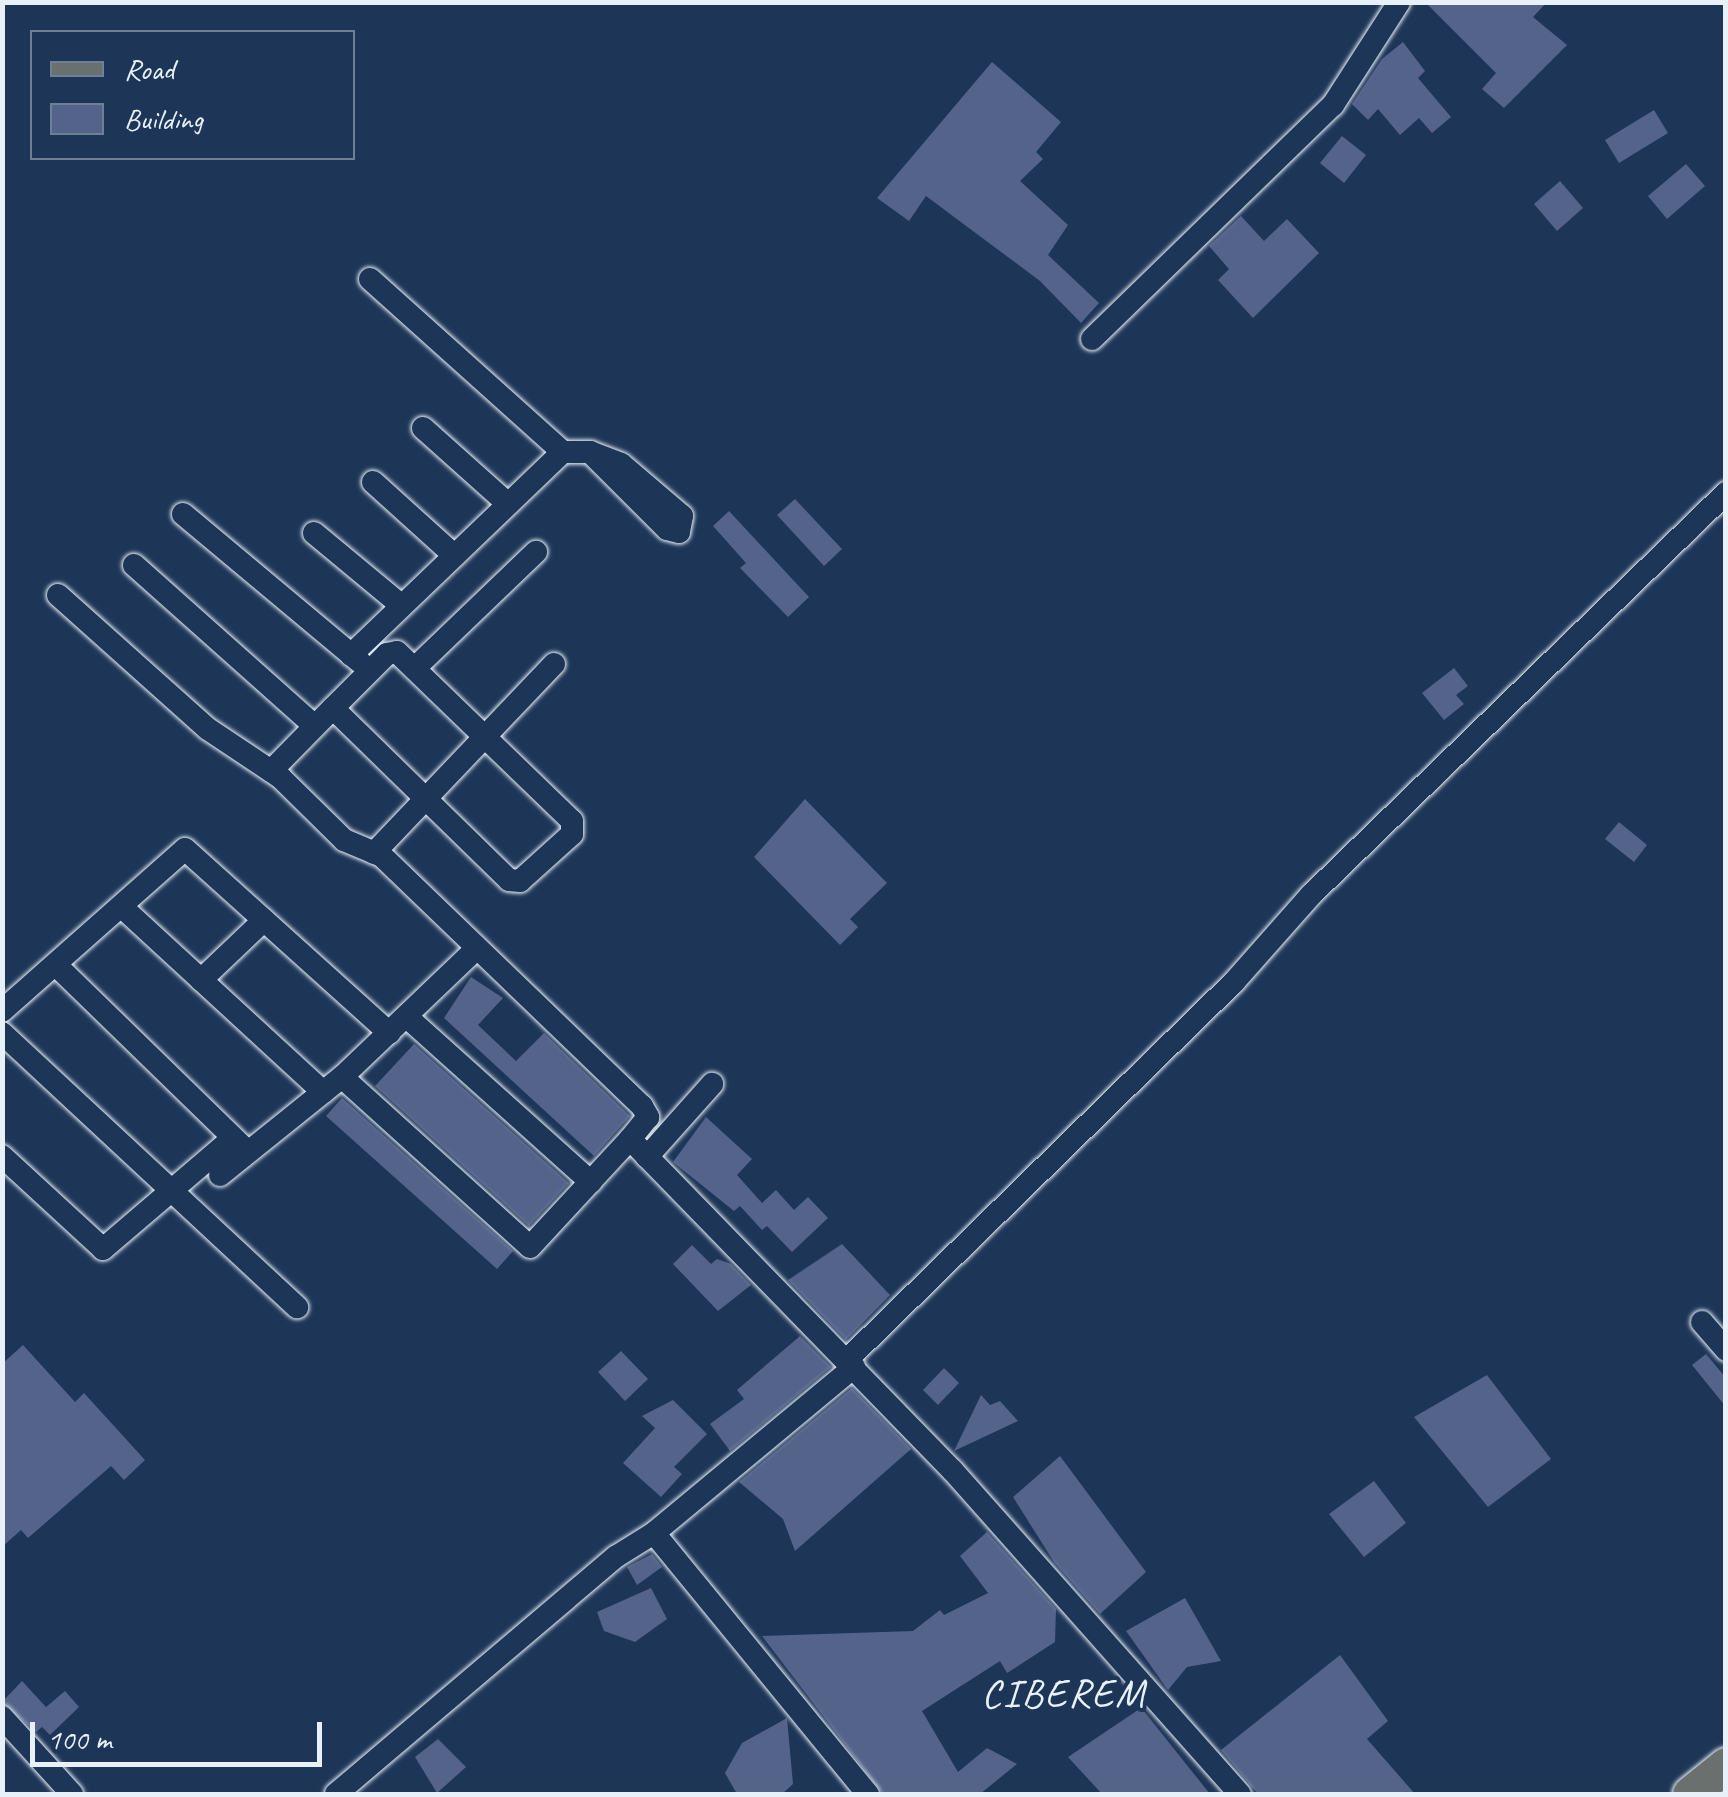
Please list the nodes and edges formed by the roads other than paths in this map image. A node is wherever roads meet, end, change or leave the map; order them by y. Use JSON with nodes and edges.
{"nodes":[{"id":1,"x":1398,"y":2,"type":"edge"},
{"id":2,"x":370,"y":279,"type":"dead end"},
{"id":3,"x":1092,"y":339,"type":"dead end"},
{"id":4,"x":423,"y":428,"type":"dead end"},
{"id":5,"x":563,"y":452,"type":"junction"},
{"id":6,"x":590,"y":452,"type":"dead end"},
{"id":7,"x":372,"y":482,"type":"dead end"},
{"id":8,"x":1726,"y":493,"type":"edge"},
{"id":9,"x":508,"y":504,"type":"junction"},
{"id":10,"x":182,"y":514,"type":"dead end"},
{"id":11,"x":314,"y":533,"type":"dead end"},
{"id":12,"x":536,"y":552,"type":"dead end"},
{"id":13,"x":454,"y":556,"type":"junction"},
{"id":14,"x":134,"y":564,"type":"dead end"},
{"id":15,"x":58,"y":595,"type":"dead end"},
{"id":16,"x":402,"y":606,"type":"junction"},
{"id":17,"x":352,"y":655,"type":"junction"},
{"id":18,"x":554,"y":664,"type":"dead end"},
{"id":19,"x":418,"y":666,"type":"junction"},
{"id":20,"x":370,"y":670,"type":"junction"},
{"id":21,"x":332,"y":708,"type":"junction"},
{"id":22,"x":315,"y":726,"type":"junction"},
{"id":23,"x":487,"y":734,"type":"junction"},
{"id":24,"x":271,"y":770,"type":"junction"},
{"id":25,"x":426,"y":798,"type":"junction"},
{"id":26,"x":374,"y":853,"type":"junction"},
{"id":27,"x":122,"y":908,"type":"junction"},
{"id":28,"x":264,"y":920,"type":"junction"},
{"id":29,"x":476,"y":949,"type":"junction"},
{"id":30,"x":59,"y":968,"type":"junction"},
{"id":31,"x":201,"y":980,"type":"junction"},
{"id":32,"x":2,"y":1011,"type":"edge"},
{"id":33,"x":398,"y":1025,"type":"junction"},
{"id":34,"x":2,"y":1033,"type":"edge"},
{"id":35,"x":342,"y":1077,"type":"junction"},
{"id":36,"x":712,"y":1084,"type":"dead end"},
{"id":37,"x":323,"y":1092,"type":"junction"},
{"id":38,"x":630,"y":1139,"type":"junction"},
{"id":39,"x":240,"y":1145,"type":"junction"},
{"id":40,"x":2,"y":1156,"type":"edge"},
{"id":41,"x":647,"y":1156,"type":"junction"},
{"id":42,"x":220,"y":1175,"type":"dead end"},
{"id":43,"x":591,"y":1182,"type":"junction"},
{"id":44,"x":170,"y":1191,"type":"junction"},
{"id":45,"x":297,"y":1307,"type":"dead end"},
{"id":46,"x":1702,"y":1322,"type":"dead end"},
{"id":47,"x":1726,"y":1350,"type":"edge"},
{"id":48,"x":850,"y":1363,"type":"junction"},
{"id":49,"x":654,"y":1532,"type":"junction"},
{"id":50,"x":2,"y":1717,"type":"edge"},
{"id":51,"x":1726,"y":1765,"type":"edge"},
{"id":52,"x":72,"y":1794,"type":"edge"},
{"id":53,"x":336,"y":1794,"type":"edge"},
{"id":54,"x":868,"y":1794,"type":"edge"},
{"id":55,"x":1240,"y":1794,"type":"edge"},
{"id":56,"x":1690,"y":1794,"type":"edge"}],
"edges":[{"from":1,"to":3,"type":"street"},
{"from":2,"to":5,"type":"street"},
{"from":4,"to":9,"type":"street"},
{"from":5,"to":6,"type":"street"},
{"from":5,"to":9,"type":"street"},
{"from":7,"to":13,"type":"street"},
{"from":8,"to":48,"type":"street"},
{"from":9,"to":13,"type":"street"},
{"from":10,"to":17,"type":"street"},
{"from":11,"to":16,"type":"street"},
{"from":12,"to":19,"type":"street"},
{"from":13,"to":16,"type":"street"},
{"from":14,"to":22,"type":"street"},
{"from":15,"to":24,"type":"street"},
{"from":16,"to":17,"type":"street"},
{"from":17,"to":20,"type":"street"},
{"from":18,"to":23,"type":"street"},
{"from":19,"to":20,"type":"street"},
{"from":19,"to":23,"type":"street"},
{"from":20,"to":21,"type":"street"},
{"from":21,"to":22,"type":"street"},
{"from":21,"to":25,"type":"street"},
{"from":22,"to":24,"type":"street"},
{"from":23,"to":25,"type":"street"},
{"from":23,"to":25,"type":"street"},
{"from":24,"to":26,"type":"street"},
{"from":25,"to":26,"type":"street"},
{"from":26,"to":29,"type":"street"},
{"from":27,"to":28,"type":"street"},
{"from":27,"to":30,"type":"street"},
{"from":27,"to":31,"type":"street"},
{"from":28,"to":31,"type":"street"},
{"from":28,"to":33,"type":"street"},
{"from":29,"to":33,"type":"street"},
{"from":29,"to":38,"type":"street"},
{"from":30,"to":32,"type":"street"},
{"from":30,"to":39,"type":"street"},
{"from":31,"to":37,"type":"street"},
{"from":33,"to":35,"type":"street"},
{"from":33,"to":43,"type":"street"},
{"from":34,"to":44,"type":"street"},
{"from":35,"to":37,"type":"street"},
{"from":35,"to":43,"type":"street"},
{"from":36,"to":41,"type":"street"},
{"from":37,"to":39,"type":"street"},
{"from":38,"to":41,"type":"street"},
{"from":38,"to":43,"type":"street"},
{"from":39,"to":42,"type":"street"},
{"from":39,"to":44,"type":"street"},
{"from":40,"to":44,"type":"street"},
{"from":41,"to":48,"type":"street"},
{"from":44,"to":45,"type":"street"},
{"from":46,"to":47,"type":"street"},
{"from":48,"to":49,"type":"street"},
{"from":48,"to":55,"type":"street"},
{"from":49,"to":53,"type":"street"},
{"from":49,"to":54,"type":"street"},
{"from":50,"to":52,"type":"street"},
{"from":51,"to":56,"type":"main road"}]}
